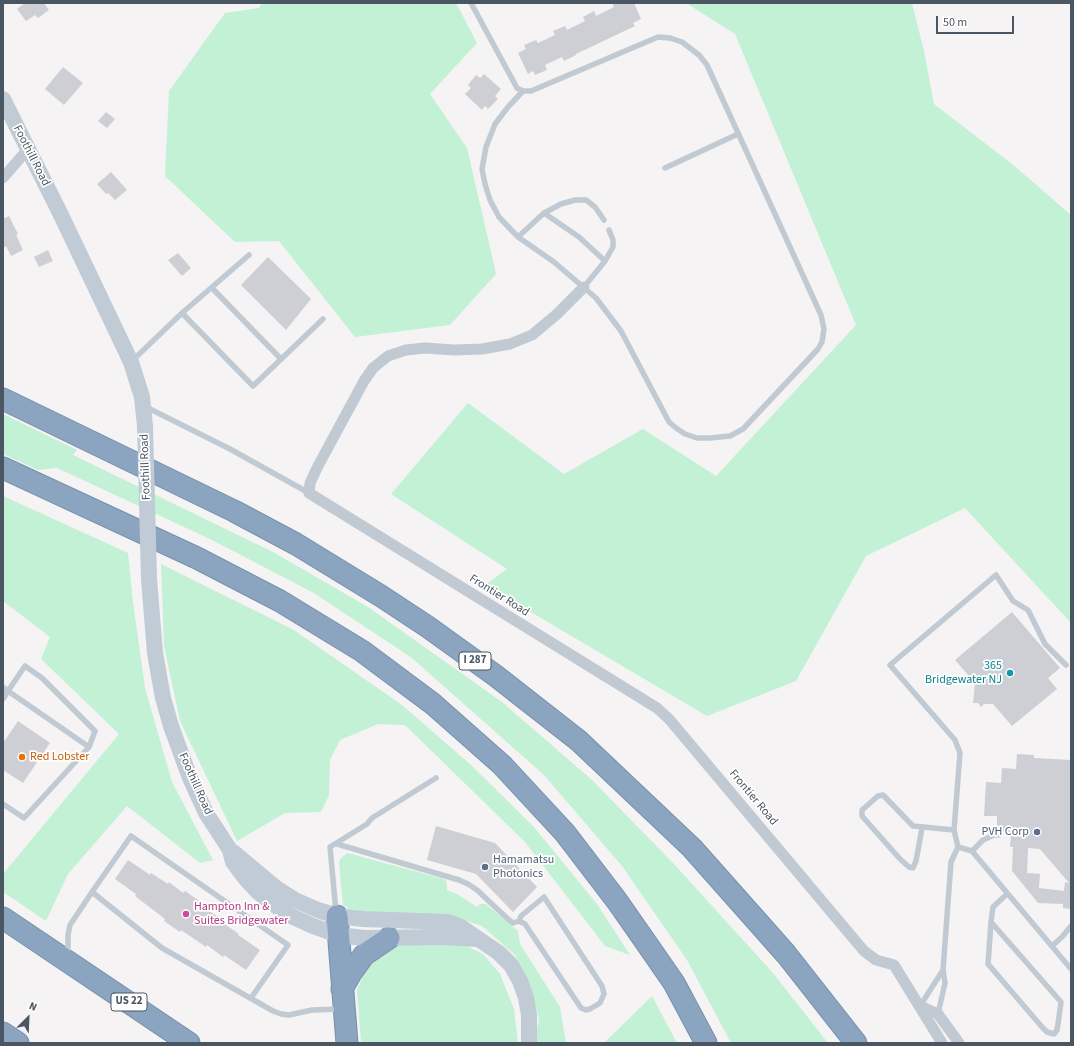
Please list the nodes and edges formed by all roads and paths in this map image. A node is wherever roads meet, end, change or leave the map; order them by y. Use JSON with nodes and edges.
{"nodes":[{"id":1,"x":471,"y":3,"type":"edge"},
{"id":2,"x":523,"y":92,"type":"junction"},
{"id":3,"x":3,"y":99,"type":"edge"},
{"id":4,"x":738,"y":134,"type":"junction"},
{"id":5,"x":28,"y":149,"type":"junction"},
{"id":6,"x":665,"y":168,"type":"dead end"},
{"id":7,"x":3,"y":178,"type":"edge"},
{"id":8,"x":544,"y":213,"type":"junction"},
{"id":9,"x":604,"y":220,"type":"dead end"},
{"id":10,"x":609,"y":230,"type":"dead end"},
{"id":11,"x":518,"y":237,"type":"junction"},
{"id":12,"x":249,"y":255,"type":"dead end"},
{"id":13,"x":605,"y":261,"type":"junction"},
{"id":14,"x":584,"y":286,"type":"junction"},
{"id":15,"x":212,"y":288,"type":"junction"},
{"id":16,"x":182,"y":313,"type":"junction"},
{"id":17,"x":323,"y":319,"type":"dead end"},
{"id":18,"x":282,"y":359,"type":"junction"},
{"id":19,"x":131,"y":362,"type":"junction"},
{"id":20,"x":3,"y":398,"type":"edge"},
{"id":21,"x":144,"y":406,"type":"junction"},
{"id":22,"x":3,"y":468,"type":"edge"},
{"id":23,"x":309,"y":493,"type":"junction"},
{"id":24,"x":1066,"y":665,"type":"dead end"},
{"id":25,"x":6,"y":689,"type":"edge"},
{"id":26,"x":3,"y":699,"type":"edge"},
{"id":27,"x":88,"y":747,"type":"junction"},
{"id":28,"x":436,"y":778,"type":"dead end"},
{"id":29,"x":3,"y":804,"type":"edge"},
{"id":30,"x":922,"y":828,"type":"junction"},
{"id":31,"x":954,"y":830,"type":"junction"},
{"id":32,"x":999,"y":835,"type":"dead end"},
{"id":33,"x":337,"y":844,"type":"junction"},
{"id":34,"x":958,"y":847,"type":"junction"},
{"id":35,"x":972,"y":851,"type":"junction"},
{"id":36,"x":92,"y":892,"type":"junction"},
{"id":37,"x":1007,"y":894,"type":"junction"},
{"id":38,"x":3,"y":918,"type":"edge"},
{"id":39,"x":519,"y":921,"type":"junction"},
{"id":40,"x":991,"y":922,"type":"junction"},
{"id":41,"x":337,"y":926,"type":"junction"},
{"id":42,"x":1071,"y":926,"type":"edge"},
{"id":43,"x":389,"y":938,"type":"junction"},
{"id":44,"x":478,"y":939,"type":"junction"},
{"id":45,"x":1052,"y":946,"type":"junction"},
{"id":46,"x":68,"y":961,"type":"junction"},
{"id":47,"x":1071,"y":969,"type":"edge"},
{"id":48,"x":943,"y":970,"type":"junction"},
{"id":49,"x":251,"y":998,"type":"junction"},
{"id":50,"x":343,"y":999,"type":"junction"},
{"id":51,"x":920,"y":1006,"type":"junction"},
{"id":52,"x":938,"y":1014,"type":"junction"},
{"id":53,"x":3,"y":1033,"type":"edge"},
{"id":54,"x":18,"y":1043,"type":"edge"},
{"id":55,"x":190,"y":1043,"type":"edge"},
{"id":56,"x":347,"y":1043,"type":"edge"},
{"id":57,"x":529,"y":1043,"type":"edge"},
{"id":58,"x":706,"y":1043,"type":"edge"},
{"id":59,"x":856,"y":1043,"type":"edge"},
{"id":60,"x":942,"y":1043,"type":"edge"},
{"id":61,"x":959,"y":1043,"type":"edge"}],
"edges":[{"from":1,"to":2,"type":"lane"},
{"from":2,"to":4,"type":"lane"},
{"from":2,"to":11,"type":"lane"},
{"from":3,"to":5,"type":"street","name":"Foothill Road"},
{"from":4,"to":6,"type":"lane"},
{"from":4,"to":14,"type":"lane"},
{"from":5,"to":7,"type":"street"},
{"from":5,"to":19,"type":"street","name":"Foothill Road"},
{"from":8,"to":9,"type":"lane"},
{"from":8,"to":11,"type":"lane"},
{"from":8,"to":13,"type":"lane"},
{"from":10,"to":13,"type":"lane"},
{"from":11,"to":14,"type":"lane"},
{"from":12,"to":15,"type":"lane"},
{"from":13,"to":14,"type":"lane"},
{"from":14,"to":23,"type":"street"},
{"from":15,"to":16,"type":"lane"},
{"from":15,"to":18,"type":"lane"},
{"from":16,"to":18,"type":"lane"},
{"from":16,"to":19,"type":"lane"},
{"from":17,"to":18,"type":"lane"},
{"from":19,"to":21,"type":"street","name":"Foothill Road"},
{"from":20,"to":59,"type":"highway","number":"I 287"},
{"from":21,"to":23,"type":"lane"},
{"from":21,"to":41,"type":"street","name":"Foothill Road","bridge":true},
{"from":22,"to":58,"type":"highway"},
{"from":23,"to":51,"type":"street","name":"Frontier Road"},
{"from":24,"to":31,"type":"lane"},
{"from":25,"to":26,"type":"lane"},
{"from":25,"to":27,"type":"lane"},
{"from":25,"to":27,"type":"lane"},
{"from":27,"to":29,"type":"lane"},
{"from":28,"to":33,"type":"lane"},
{"from":30,"to":30,"type":"lane"},
{"from":30,"to":31,"type":"lane"},
{"from":31,"to":34,"type":"lane"},
{"from":32,"to":35,"type":"lane"},
{"from":33,"to":39,"type":"lane"},
{"from":33,"to":41,"type":"lane"},
{"from":34,"to":35,"type":"lane"},
{"from":34,"to":48,"type":"lane"},
{"from":35,"to":37,"type":"lane"},
{"from":36,"to":46,"type":"lane"},
{"from":36,"to":49,"type":"lane"},
{"from":36,"to":49,"type":"lane"},
{"from":37,"to":40,"type":"lane"},
{"from":37,"to":45,"type":"lane"},
{"from":38,"to":46,"type":"highway","number":"US 22"},
{"from":39,"to":39,"type":"lane"},
{"from":40,"to":40,"type":"lane"},
{"from":41,"to":43,"type":"street","name":"Foothill Road"},
{"from":41,"to":44,"type":"street","name":"Foothill Road"},
{"from":41,"to":50,"type":"highway"},
{"from":42,"to":45,"type":"lane"},
{"from":43,"to":44,"type":"street","name":"Foothill Road"},
{"from":43,"to":50,"type":"highway"},
{"from":44,"to":57,"type":"street","name":"Foothill Road"},
{"from":45,"to":47,"type":"lane"},
{"from":46,"to":55,"type":"highway","number":"US 22"},
{"from":48,"to":51,"type":"lane"},
{"from":48,"to":52,"type":"lane"},
{"from":49,"to":50,"type":"lane"},
{"from":50,"to":56,"type":"highway"},
{"from":51,"to":52,"type":"street"},
{"from":51,"to":60,"type":"street","name":"Frontier Road"},
{"from":52,"to":61,"type":"street"},
{"from":53,"to":54,"type":"highway"}]}
